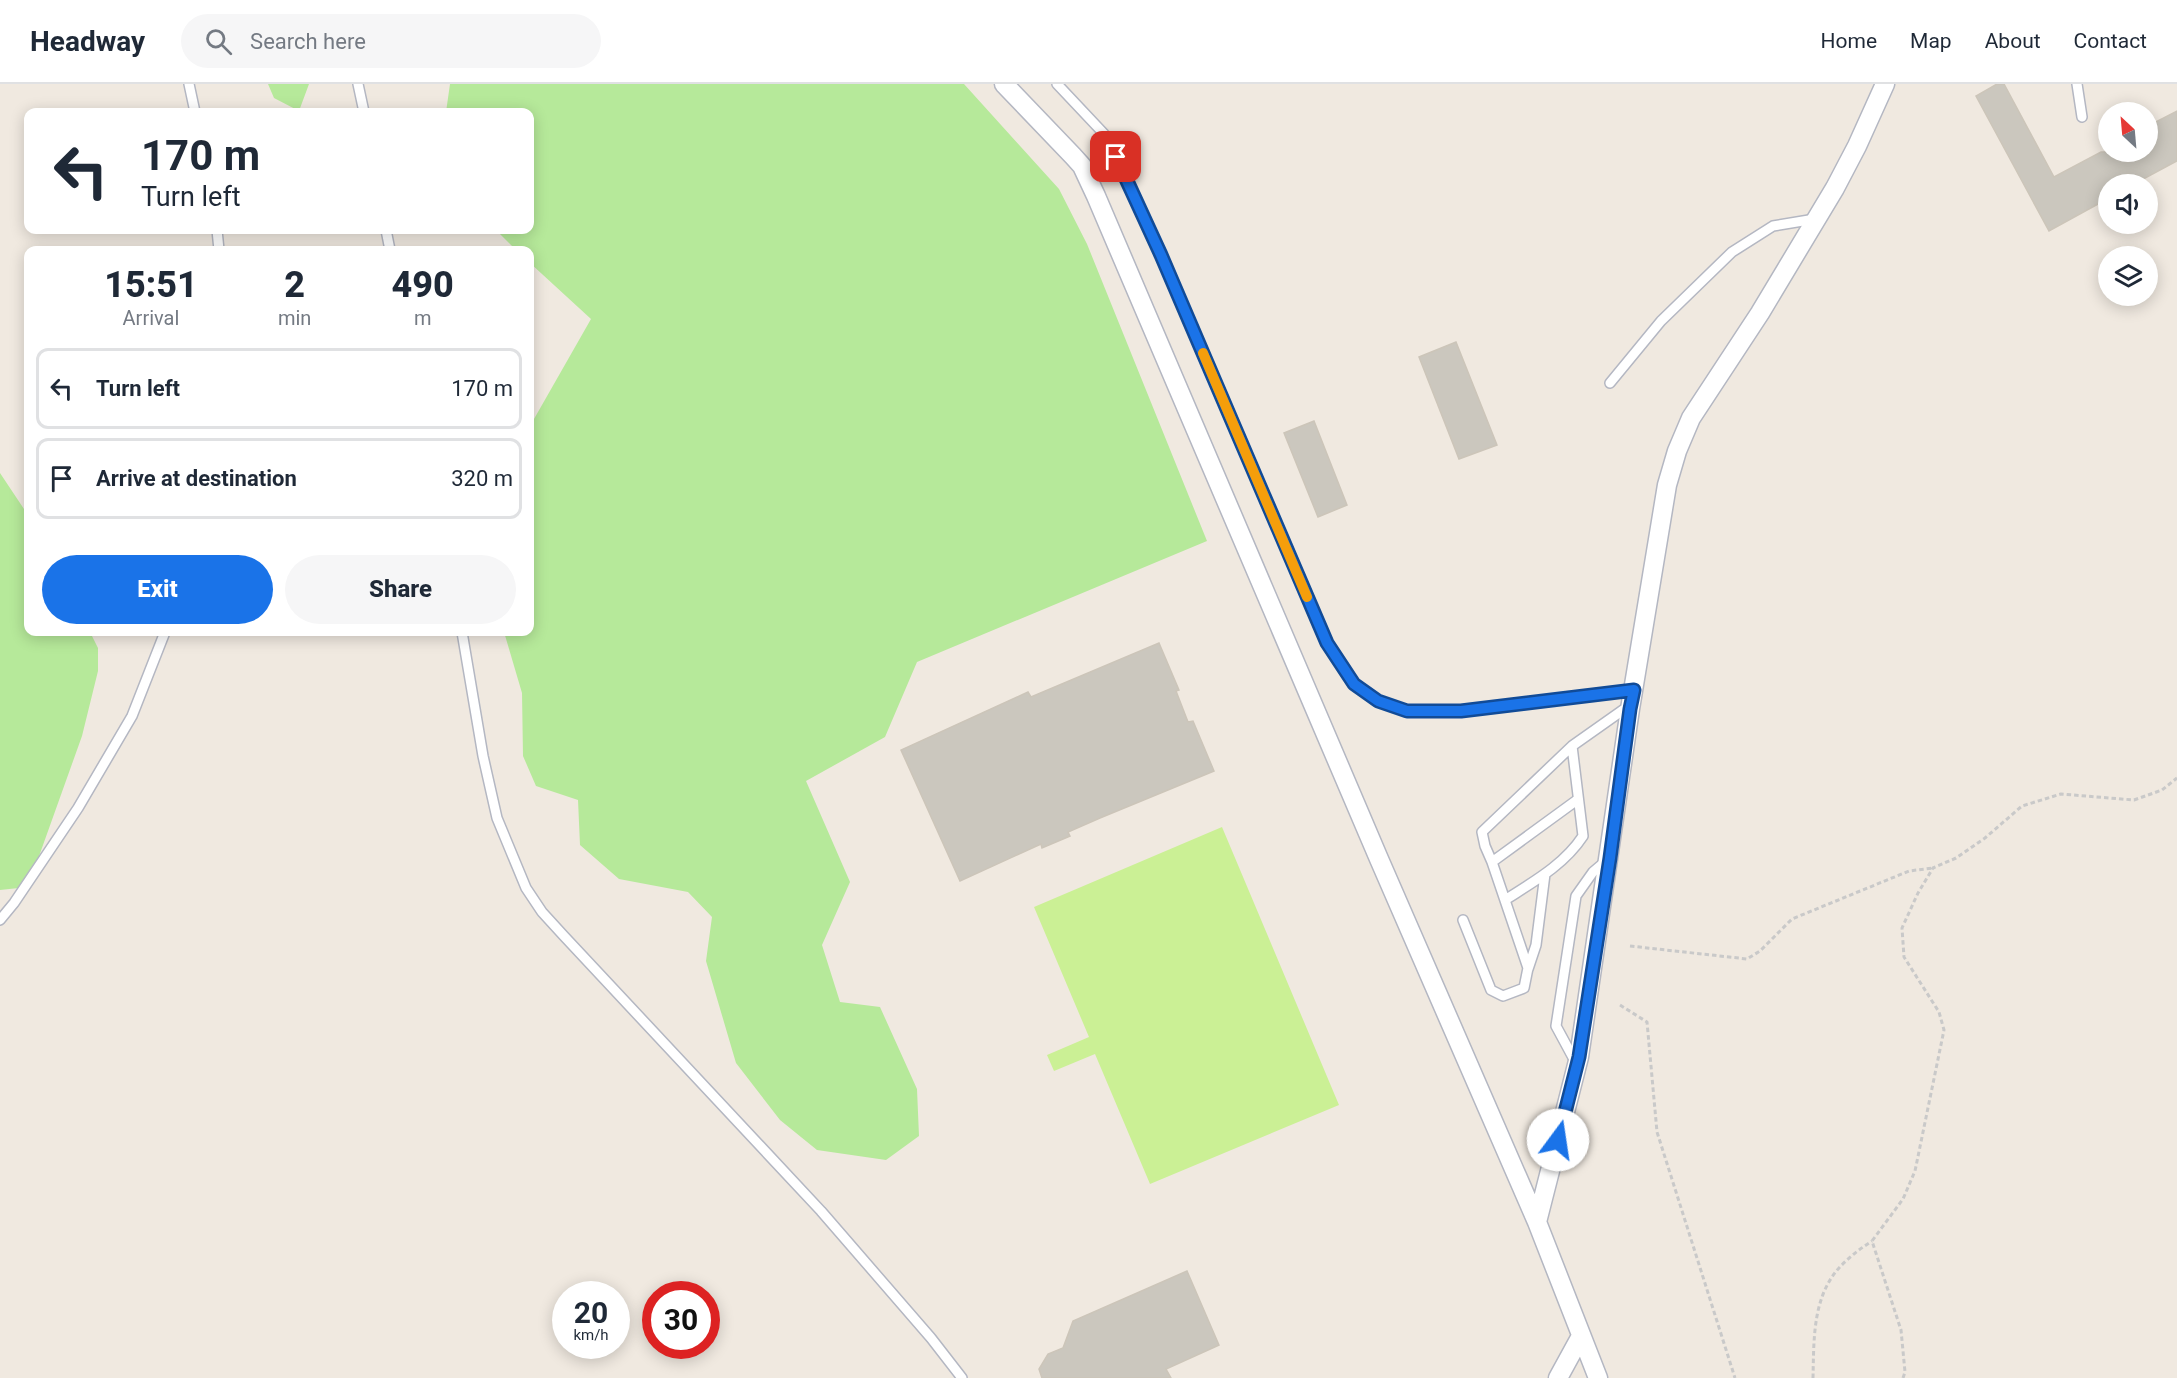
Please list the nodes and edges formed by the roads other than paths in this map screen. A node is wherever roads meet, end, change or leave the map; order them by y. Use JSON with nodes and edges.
{"nodes":[{"id":1,"x":189,"y":84,"type":"edge"},
{"id":2,"x":358,"y":84,"type":"edge"},
{"id":3,"x":1004,"y":84,"type":"edge"},
{"id":4,"x":1057,"y":84,"type":"edge"},
{"id":5,"x":1885,"y":84,"type":"edge"},
{"id":6,"x":2077,"y":84,"type":"edge"},
{"id":7,"x":194,"y":108,"type":"edge"},
{"id":8,"x":363,"y":108,"type":"edge"},
{"id":9,"x":2082,"y":117,"type":"dead end"},
{"id":10,"x":1817,"y":218,"type":"junction"},
{"id":11,"x":1610,"y":383,"type":"dead end"},
{"id":12,"x":163,"y":636,"type":"edge"},
{"id":13,"x":463,"y":636,"type":"edge"},
{"id":14,"x":1634,"y":690,"type":"junction"},
{"id":15,"x":1630,"y":709,"type":"junction"},
{"id":16,"x":1572,"y":746,"type":"junction"},
{"id":17,"x":1577,"y":800,"type":"junction"},
{"id":18,"x":1610,"y":858,"type":"junction"},
{"id":19,"x":1492,"y":862,"type":"junction"},
{"id":20,"x":1545,"y":874,"type":"junction"},
{"id":21,"x":1505,"y":900,"type":"junction"},
{"id":22,"x":0,"y":920,"type":"edge"},
{"id":23,"x":1463,"y":921,"type":"dead end"},
{"id":24,"x":1527,"y":974,"type":"junction"},
{"id":25,"x":1577,"y":1066,"type":"junction"},
{"id":26,"x":1537,"y":1222,"type":"junction"},
{"id":27,"x":1581,"y":1336,"type":"junction"},
{"id":28,"x":962,"y":1378,"type":"edge"},
{"id":29,"x":1558,"y":1378,"type":"edge"},
{"id":30,"x":1598,"y":1378,"type":"edge"}],
"edges":[{"from":1,"to":7,"type":"lane"},
{"from":2,"to":8,"type":"lane"},
{"from":3,"to":26,"type":"street"},
{"from":4,"to":14,"type":"lane"},
{"from":5,"to":10,"type":"street"},
{"from":6,"to":9,"type":"lane"},
{"from":10,"to":11,"type":"lane"},
{"from":10,"to":14,"type":"street"},
{"from":12,"to":22,"type":"lane"},
{"from":13,"to":28,"type":"lane"},
{"from":14,"to":15,"type":"street"},
{"from":15,"to":16,"type":"lane"},
{"from":15,"to":18,"type":"street"},
{"from":16,"to":17,"type":"lane"},
{"from":16,"to":19,"type":"lane"},
{"from":17,"to":19,"type":"lane"},
{"from":17,"to":20,"type":"lane"},
{"from":18,"to":25,"type":"street"},
{"from":18,"to":25,"type":"lane"},
{"from":19,"to":21,"type":"lane"},
{"from":20,"to":21,"type":"lane"},
{"from":20,"to":24,"type":"lane"},
{"from":21,"to":24,"type":"lane"},
{"from":23,"to":24,"type":"lane"},
{"from":25,"to":26,"type":"street"},
{"from":26,"to":27,"type":"street"},
{"from":27,"to":29,"type":"street"},
{"from":27,"to":30,"type":"street"}]}
